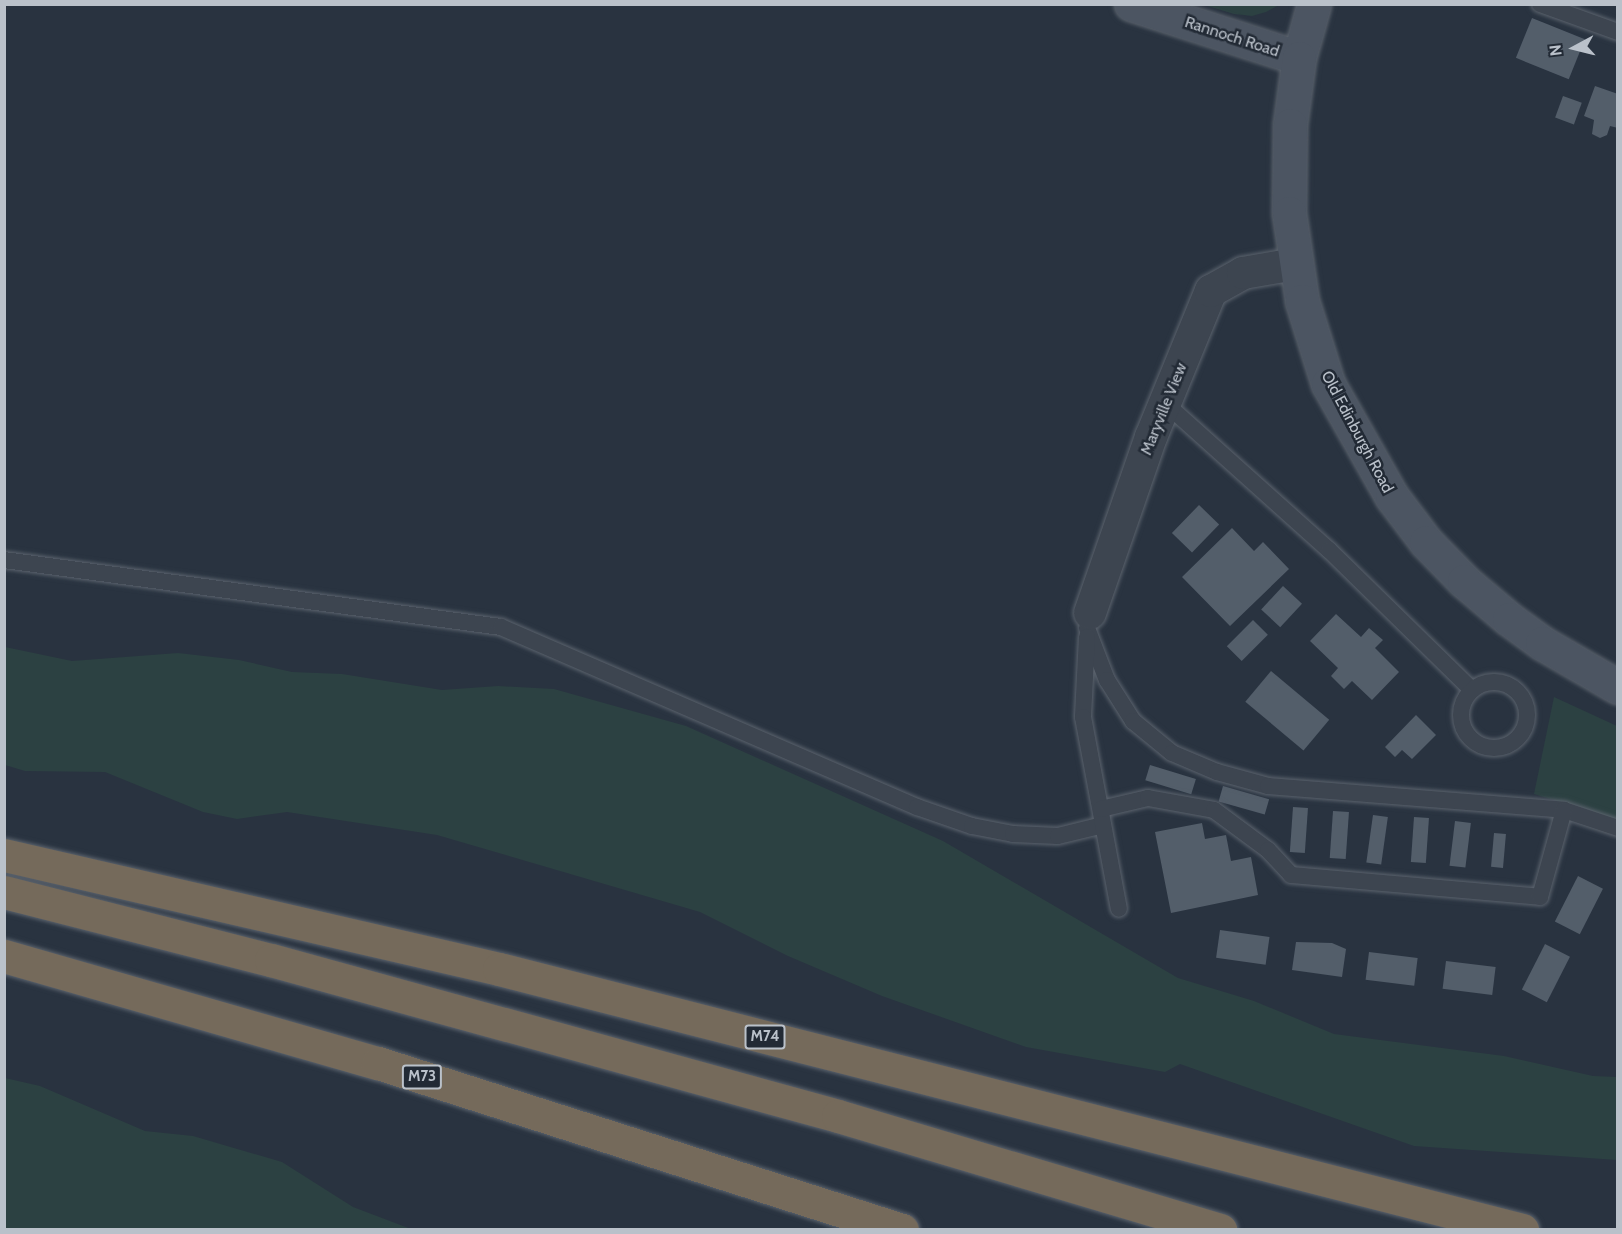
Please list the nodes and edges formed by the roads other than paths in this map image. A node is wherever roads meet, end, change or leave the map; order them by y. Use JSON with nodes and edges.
{"nodes":[{"id":1,"x":1131,"y":4,"type":"edge"},
{"id":2,"x":1314,"y":4,"type":"edge"},
{"id":3,"x":1540,"y":4,"type":"edge"},
{"id":4,"x":1617,"y":32,"type":"edge"},
{"id":5,"x":1299,"y":58,"type":"junction"},
{"id":6,"x":1295,"y":264,"type":"junction"},
{"id":7,"x":1165,"y":403,"type":"junction"},
{"id":8,"x":4,"y":560,"type":"edge"},
{"id":9,"x":1089,"y":621,"type":"junction"},
{"id":10,"x":1617,"y":687,"type":"edge"},
{"id":11,"x":1472,"y":690,"type":"junction"},
{"id":12,"x":1564,"y":810,"type":"junction"},
{"id":13,"x":1102,"y":817,"type":"junction"},
{"id":14,"x":1617,"y":828,"type":"edge"},
{"id":15,"x":4,"y":855,"type":"edge"},
{"id":16,"x":4,"y":892,"type":"edge"},
{"id":17,"x":1119,"y":909,"type":"dead end"},
{"id":18,"x":4,"y":956,"type":"edge"},
{"id":19,"x":837,"y":1209,"type":"junction"},
{"id":20,"x":892,"y":1230,"type":"edge"},
{"id":21,"x":902,"y":1230,"type":"edge"},
{"id":22,"x":1220,"y":1230,"type":"edge"},
{"id":23,"x":1522,"y":1230,"type":"edge"}],
"edges":[{"from":1,"to":5,"type":"main road","name":"Rannoch Road"},
{"from":2,"to":5,"type":"main road","name":"Old Edinburgh Road"},
{"from":3,"to":4,"type":"lane"},
{"from":5,"to":6,"type":"main road","name":"Old Edinburgh Road"},
{"from":6,"to":7,"type":"street","name":"Maryville View"},
{"from":6,"to":10,"type":"main road","name":"Old Edinburgh Road"},
{"from":7,"to":9,"type":"street","name":"Maryville View"},
{"from":7,"to":11,"type":"lane"},
{"from":8,"to":13,"type":"lane"},
{"from":9,"to":12,"type":"lane"},
{"from":9,"to":13,"type":"lane"},
{"from":11,"to":11,"type":"lane"},
{"from":12,"to":13,"type":"lane"},
{"from":12,"to":14,"type":"lane"},
{"from":13,"to":17,"type":"lane"},
{"from":15,"to":23,"type":"highway","number":"M74"},
{"from":16,"to":22,"type":"highway"},
{"from":18,"to":19,"type":"highway","number":"M73"},
{"from":19,"to":20,"type":"highway","number":"M73"},
{"from":19,"to":21,"type":"highway","number":"M73"}]}
